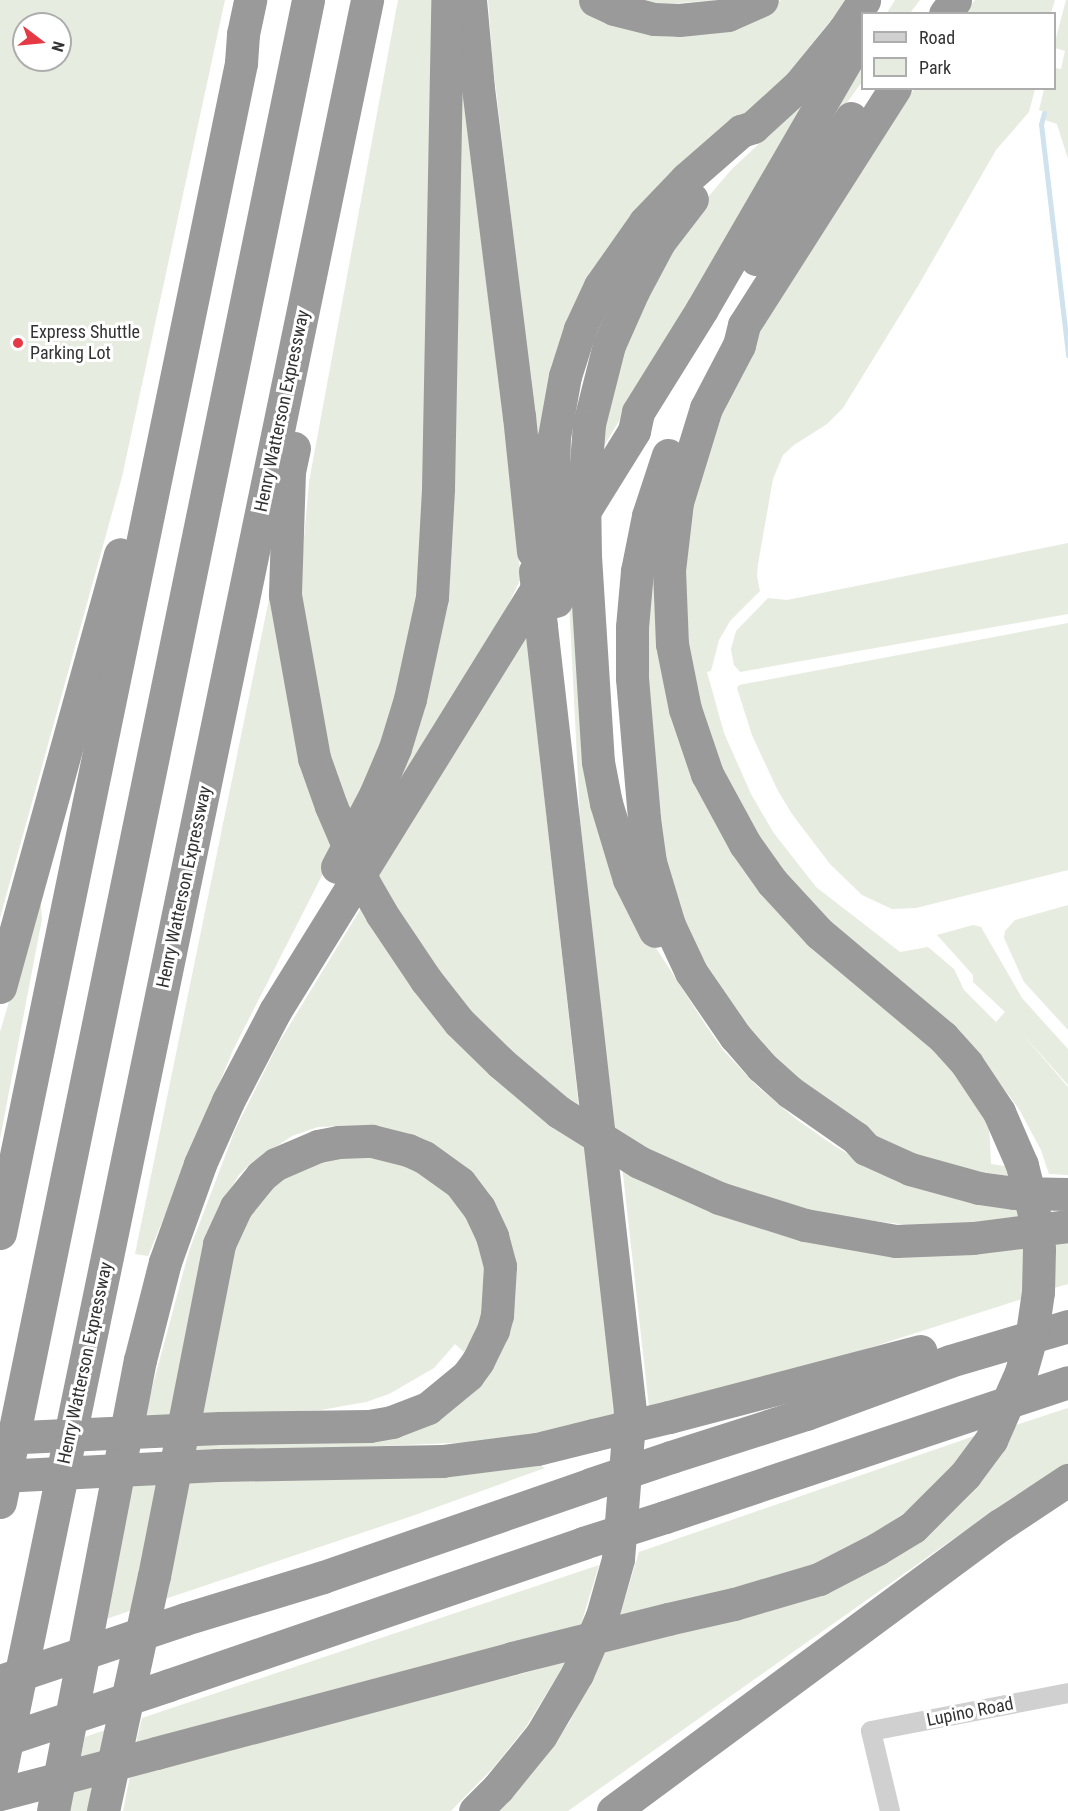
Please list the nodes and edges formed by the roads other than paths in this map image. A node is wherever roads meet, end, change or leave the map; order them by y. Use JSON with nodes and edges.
{"nodes":[{"id":1,"x":250,"y":0,"type":"edge"},
{"id":2,"x":308,"y":0,"type":"edge"},
{"id":3,"x":367,"y":0,"type":"edge"},
{"id":4,"x":381,"y":0,"type":"edge"},
{"id":5,"x":447,"y":0,"type":"edge"},
{"id":6,"x":470,"y":0,"type":"edge"},
{"id":7,"x":595,"y":0,"type":"edge"},
{"id":8,"x":762,"y":0,"type":"edge"},
{"id":9,"x":864,"y":0,"type":"edge"},
{"id":10,"x":243,"y":34,"type":"junction"},
{"id":11,"x":861,"y":35,"type":"edge"},
{"id":12,"x":870,"y":90,"type":"edge"},
{"id":13,"x":894,"y":90,"type":"edge"},
{"id":14,"x":753,"y":127,"type":"junction"},
{"id":15,"x":744,"y":325,"type":"junction"},
{"id":16,"x":634,"y":431,"type":"junction"},
{"id":17,"x":548,"y":613,"type":"junction"},
{"id":18,"x":0,"y":987,"type":"edge"},
{"id":19,"x":275,"y":1011,"type":"junction"},
{"id":20,"x":866,"y":1149,"type":"junction"},
{"id":21,"x":1068,"y":1194,"type":"edge"},
{"id":22,"x":1068,"y":1226,"type":"edge"},
{"id":23,"x":0,"y":1233,"type":"edge"},
{"id":24,"x":1068,"y":1303,"type":"edge"},
{"id":25,"x":1068,"y":1326,"type":"edge"},
{"id":26,"x":1068,"y":1382,"type":"edge"},
{"id":27,"x":0,"y":1438,"type":"edge"},
{"id":28,"x":0,"y":1476,"type":"edge"},
{"id":29,"x":1068,"y":1479,"type":"edge"},
{"id":30,"x":0,"y":1502,"type":"edge"},
{"id":31,"x":0,"y":1681,"type":"edge"},
{"id":32,"x":1068,"y":1693,"type":"edge"},
{"id":33,"x":0,"y":1741,"type":"edge"},
{"id":34,"x":698,"y":1748,"type":"junction"},
{"id":35,"x":0,"y":1774,"type":"edge"},
{"id":36,"x":0,"y":1794,"type":"edge"},
{"id":37,"x":53,"y":1811,"type":"edge"},
{"id":38,"x":103,"y":1811,"type":"edge"},
{"id":39,"x":475,"y":1811,"type":"edge"},
{"id":40,"x":587,"y":1811,"type":"edge"},
{"id":41,"x":613,"y":1811,"type":"edge"},
{"id":42,"x":890,"y":1811,"type":"edge"}],
"edges":[{"from":1,"to":10,"type":"highway"},
{"from":2,"to":30,"type":"highway"},
{"from":3,"to":35,"type":"highway","name":"Henry Watterson Expressway"},
{"from":4,"to":22,"type":"highway","bridge":true},
{"from":5,"to":19,"type":"highway"},
{"from":6,"to":17,"type":"highway","bridge":true},
{"from":7,"to":8,"type":"highway"},
{"from":9,"to":14,"type":"highway"},
{"from":10,"to":18,"type":"highway"},
{"from":10,"to":23,"type":"highway"},
{"from":11,"to":16,"type":"highway"},
{"from":12,"to":16,"type":"highway"},
{"from":13,"to":15,"type":"highway"},
{"from":14,"to":17,"type":"highway","bridge":true},
{"from":14,"to":20,"type":"highway","bridge":true},
{"from":15,"to":20,"type":"highway"},
{"from":15,"to":36,"type":"highway","bridge":true},
{"from":16,"to":19,"type":"highway"},
{"from":17,"to":39,"type":"highway"},
{"from":19,"to":37,"type":"highway"},
{"from":20,"to":21,"type":"highway"},
{"from":24,"to":28,"type":"highway","bridge":true},
{"from":25,"to":31,"type":"highway","bridge":true},
{"from":26,"to":33,"type":"highway","bridge":true},
{"from":27,"to":38,"type":"highway","bridge":true},
{"from":29,"to":34,"type":"highway"},
{"from":32,"to":42,"type":"street","name":"Lupino Road"},
{"from":34,"to":40,"type":"highway"},
{"from":34,"to":41,"type":"highway"}]}
